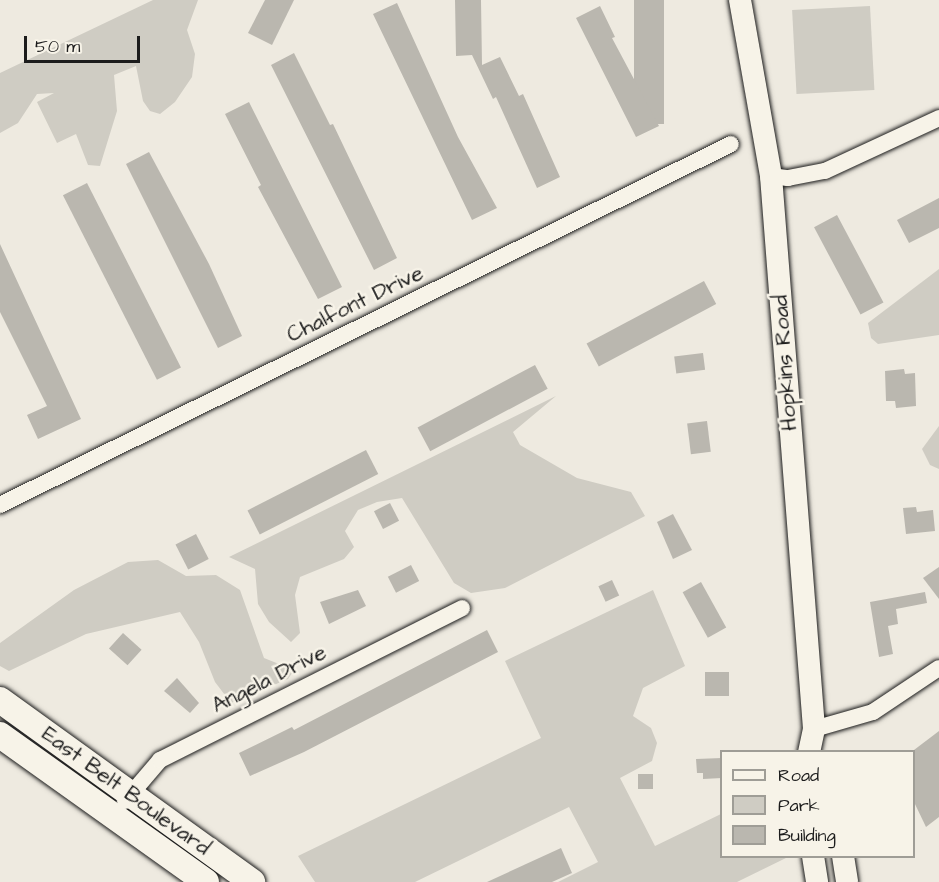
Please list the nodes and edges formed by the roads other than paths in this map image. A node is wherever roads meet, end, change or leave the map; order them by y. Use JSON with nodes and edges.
{"nodes":[{"id":1,"x":740,"y":0,"type":"edge"},
{"id":2,"x":939,"y":118,"type":"edge"},
{"id":3,"x":731,"y":144,"type":"dead end"},
{"id":4,"x":771,"y":176,"type":"junction"},
{"id":5,"x":0,"y":505,"type":"edge"},
{"id":6,"x":462,"y":608,"type":"dead end"},
{"id":7,"x":939,"y":668,"type":"edge"},
{"id":8,"x":0,"y":700,"type":"edge"},
{"id":9,"x":814,"y":729,"type":"junction"},
{"id":10,"x":0,"y":735,"type":"edge"},
{"id":11,"x":809,"y":750,"type":"edge"},
{"id":12,"x":825,"y":750,"type":"edge"},
{"id":13,"x":131,"y":792,"type":"junction"},
{"id":14,"x":115,"y":815,"type":"junction"},
{"id":15,"x":813,"y":858,"type":"edge"},
{"id":16,"x":843,"y":858,"type":"edge"},
{"id":17,"x":206,"y":882,"type":"edge"},
{"id":18,"x":252,"y":882,"type":"edge"},
{"id":19,"x":817,"y":882,"type":"edge"},
{"id":20,"x":847,"y":882,"type":"edge"}],
"edges":[{"from":1,"to":4,"type":"main road","name":"Hopkins Road"},
{"from":2,"to":4,"type":"street"},
{"from":3,"to":5,"type":"street","name":"Chalfont Drive"},
{"from":4,"to":9,"type":"main road","name":"Hopkins Road"},
{"from":6,"to":13,"type":"street","name":"Angela Drive"},
{"from":7,"to":9,"type":"street"},
{"from":8,"to":13,"type":"main road","name":"East Belt Boulevard"},
{"from":9,"to":11,"type":"main road","name":"Hopkins Road"},
{"from":9,"to":12,"type":"main road","name":"Hopkins Road"},
{"from":10,"to":14,"type":"main road","name":"East Belt Boulevard"},
{"from":13,"to":14,"type":"street","name":"Angela Drive"},
{"from":13,"to":18,"type":"main road","name":"East Belt Boulevard"},
{"from":14,"to":17,"type":"main road","name":"East Belt Boulevard"},
{"from":15,"to":19,"type":"main road"},
{"from":16,"to":20,"type":"main road"}]}
